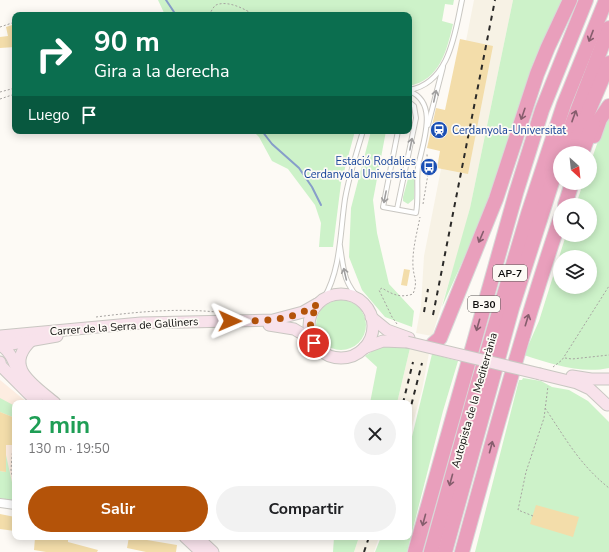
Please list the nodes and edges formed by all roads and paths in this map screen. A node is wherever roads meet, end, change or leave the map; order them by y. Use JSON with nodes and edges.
{"nodes":[{"id":1,"x":462,"y":0,"type":"edge"},
{"id":2,"x":570,"y":0,"type":"edge"},
{"id":3,"x":574,"y":0,"type":"edge"},
{"id":4,"x":586,"y":0,"type":"edge"},
{"id":5,"x":591,"y":0,"type":"edge"},
{"id":6,"x":606,"y":0,"type":"edge"},
{"id":7,"x":210,"y":12,"type":"edge"},
{"id":8,"x":249,"y":12,"type":"edge"},
{"id":9,"x":12,"y":23,"type":"edge"},
{"id":10,"x":0,"y":27,"type":"edge"},
{"id":11,"x":609,"y":28,"type":"edge"},
{"id":12,"x":445,"y":63,"type":"junction"},
{"id":13,"x":609,"y":63,"type":"edge"},
{"id":14,"x":609,"y":79,"type":"edge"},
{"id":15,"x":12,"y":89,"type":"edge"},
{"id":16,"x":412,"y":89,"type":"edge"},
{"id":17,"x":0,"y":92,"type":"edge"},
{"id":18,"x":412,"y":92,"type":"edge"},
{"id":19,"x":12,"y":95,"type":"edge"},
{"id":20,"x":0,"y":99,"type":"edge"},
{"id":21,"x":412,"y":104,"type":"edge"},
{"id":22,"x":609,"y":106,"type":"edge"},
{"id":23,"x":427,"y":129,"type":"junction"},
{"id":24,"x":362,"y":134,"type":"edge"},
{"id":25,"x":397,"y":134,"type":"edge"},
{"id":26,"x":565,"y":146,"type":"edge"},
{"id":27,"x":574,"y":146,"type":"edge"},
{"id":28,"x":585,"y":146,"type":"edge"},
{"id":29,"x":590,"y":146,"type":"edge"},
{"id":30,"x":427,"y":152,"type":"dead end"},
{"id":31,"x":553,"y":179,"type":"edge"},
{"id":32,"x":557,"y":190,"type":"edge"},
{"id":33,"x":516,"y":193,"type":"junction"},
{"id":34,"x":423,"y":205,"type":"dead end"},
{"id":35,"x":397,"y":209,"type":"junction"},
{"id":36,"x":420,"y":216,"type":"dead end"},
{"id":37,"x":553,"y":239,"type":"edge"},
{"id":38,"x":557,"y":242,"type":"edge"},
{"id":39,"x":340,"y":244,"type":"junction"},
{"id":40,"x":529,"y":254,"type":"junction"},
{"id":41,"x":513,"y":264,"type":"junction"},
{"id":42,"x":609,"y":286,"type":"edge"},
{"id":43,"x":535,"y":292,"type":"junction"},
{"id":44,"x":362,"y":298,"type":"junction"},
{"id":45,"x":321,"y":301,"type":"junction"},
{"id":46,"x":373,"y":314,"type":"junction"},
{"id":47,"x":399,"y":326,"type":"dead end"},
{"id":48,"x":28,"y":337,"type":"junction"},
{"id":49,"x":312,"y":338,"type":"junction"},
{"id":50,"x":408,"y":340,"type":"junction"},
{"id":51,"x":433,"y":344,"type":"junction"},
{"id":52,"x":0,"y":345,"type":"edge"},
{"id":53,"x":364,"y":348,"type":"junction"},
{"id":54,"x":609,"y":355,"type":"edge"},
{"id":55,"x":564,"y":358,"type":"junction"},
{"id":56,"x":0,"y":362,"type":"edge"},
{"id":57,"x":552,"y":368,"type":"dead end"},
{"id":58,"x":540,"y":372,"type":"junction"},
{"id":59,"x":0,"y":373,"type":"edge"},
{"id":60,"x":609,"y":379,"type":"edge"},
{"id":61,"x":549,"y":383,"type":"dead end"},
{"id":62,"x":609,"y":383,"type":"edge"},
{"id":63,"x":32,"y":400,"type":"edge"},
{"id":64,"x":35,"y":400,"type":"edge"},
{"id":65,"x":48,"y":400,"type":"edge"},
{"id":66,"x":52,"y":400,"type":"edge"},
{"id":67,"x":608,"y":406,"type":"edge"},
{"id":68,"x":545,"y":408,"type":"junction"},
{"id":69,"x":12,"y":458,"type":"edge"},
{"id":70,"x":12,"y":475,"type":"edge"},
{"id":71,"x":609,"y":488,"type":"edge"},
{"id":72,"x":0,"y":503,"type":"edge"},
{"id":73,"x":12,"y":505,"type":"edge"},
{"id":74,"x":533,"y":516,"type":"dead end"},
{"id":75,"x":189,"y":540,"type":"edge"},
{"id":76,"x":191,"y":540,"type":"edge"},
{"id":77,"x":201,"y":552,"type":"edge"},
{"id":78,"x":213,"y":552,"type":"edge"},
{"id":79,"x":415,"y":552,"type":"edge"},
{"id":80,"x":431,"y":552,"type":"edge"},
{"id":81,"x":445,"y":552,"type":"edge"},
{"id":82,"x":462,"y":552,"type":"edge"}],
"edges":[{"from":1,"to":12,"type":"lane"},
{"from":2,"to":51,"type":"highway","one_way":true},
{"from":3,"to":33,"type":"highway"},
{"from":4,"to":33,"type":"highway","number":"B-30"},
{"from":5,"to":41,"type":"highway"},
{"from":6,"to":41,"type":"highway","name":"Autopista de la Mediterrània","number":"AP-7","one_way":true},
{"from":7,"to":8,"type":"path"},
{"from":9,"to":10,"type":"path"},
{"from":26,"to":11,"type":"highway","one_way":true},
{"from":12,"to":16,"type":"lane"},
{"from":23,"to":12,"type":"lane","one_way":true},
{"from":13,"to":27,"type":"highway"},
{"from":14,"to":28,"type":"highway"},
{"from":15,"to":17,"type":"path"},
{"from":18,"to":23,"type":"lane"},
{"from":19,"to":20,"type":"path"},
{"from":35,"to":21,"type":"lane","one_way":true},
{"from":22,"to":29,"type":"highway"},
{"from":23,"to":35,"type":"lane"},
{"from":24,"to":39,"type":"lane"},
{"from":25,"to":35,"type":"lane","one_way":true},
{"from":30,"to":34,"type":"path"},
{"from":31,"to":40,"type":"highway","name":"Autopista de la Mediterrània","number":"AP-7"},
{"from":32,"to":40,"type":"highway"},
{"from":33,"to":79,"type":"highway","number":"B-30","one_way":true},
{"from":36,"to":47,"type":"path"},
{"from":37,"to":43,"type":"highway"},
{"from":38,"to":43,"type":"highway"},
{"from":44,"to":39,"type":"lane","one_way":true},
{"from":39,"to":45,"type":"lane"},
{"from":40,"to":81,"type":"highway","name":"Autopista de la Mediterrània","number":"AP-7"},
{"from":41,"to":80,"type":"highway","name":"Autopista de la Mediterrània","number":"AP-7","one_way":true},
{"from":42,"to":55,"type":"path"},
{"from":82,"to":43,"type":"highway","one_way":true},
{"from":44,"to":45,"type":"street"},
{"from":44,"to":46,"type":"path"},
{"from":44,"to":46,"type":"street"},
{"from":45,"to":48,"type":"street","name":"Carrer de la Serra de Galliners"},
{"from":45,"to":49,"type":"street"},
{"from":46,"to":50,"type":"street"},
{"from":46,"to":53,"type":"street"},
{"from":48,"to":49,"type":"street","name":"Carrer de la Serra de Galliners"},
{"from":48,"to":52,"type":"street"},
{"from":48,"to":66,"type":"street"},
{"from":49,"to":53,"type":"street"},
{"from":50,"to":51,"type":"street"},
{"from":50,"to":53,"type":"street"},
{"from":50,"to":58,"type":"street","bridge":true},
{"from":51,"to":58,"type":"street"},
{"from":52,"to":65,"type":"street"},
{"from":54,"to":55,"type":"path"},
{"from":55,"to":57,"type":"path"},
{"from":56,"to":64,"type":"street"},
{"from":58,"to":60,"type":"street"},
{"from":58,"to":67,"type":"street"},
{"from":59,"to":63,"type":"street"},
{"from":61,"to":68,"type":"path"},
{"from":62,"to":67,"type":"street"},
{"from":68,"to":71,"type":"path"},
{"from":68,"to":74,"type":"path"},
{"from":69,"to":70,"type":"path"},
{"from":72,"to":73,"type":"street"},
{"from":75,"to":77,"type":"street"},
{"from":76,"to":78,"type":"street"}]}
